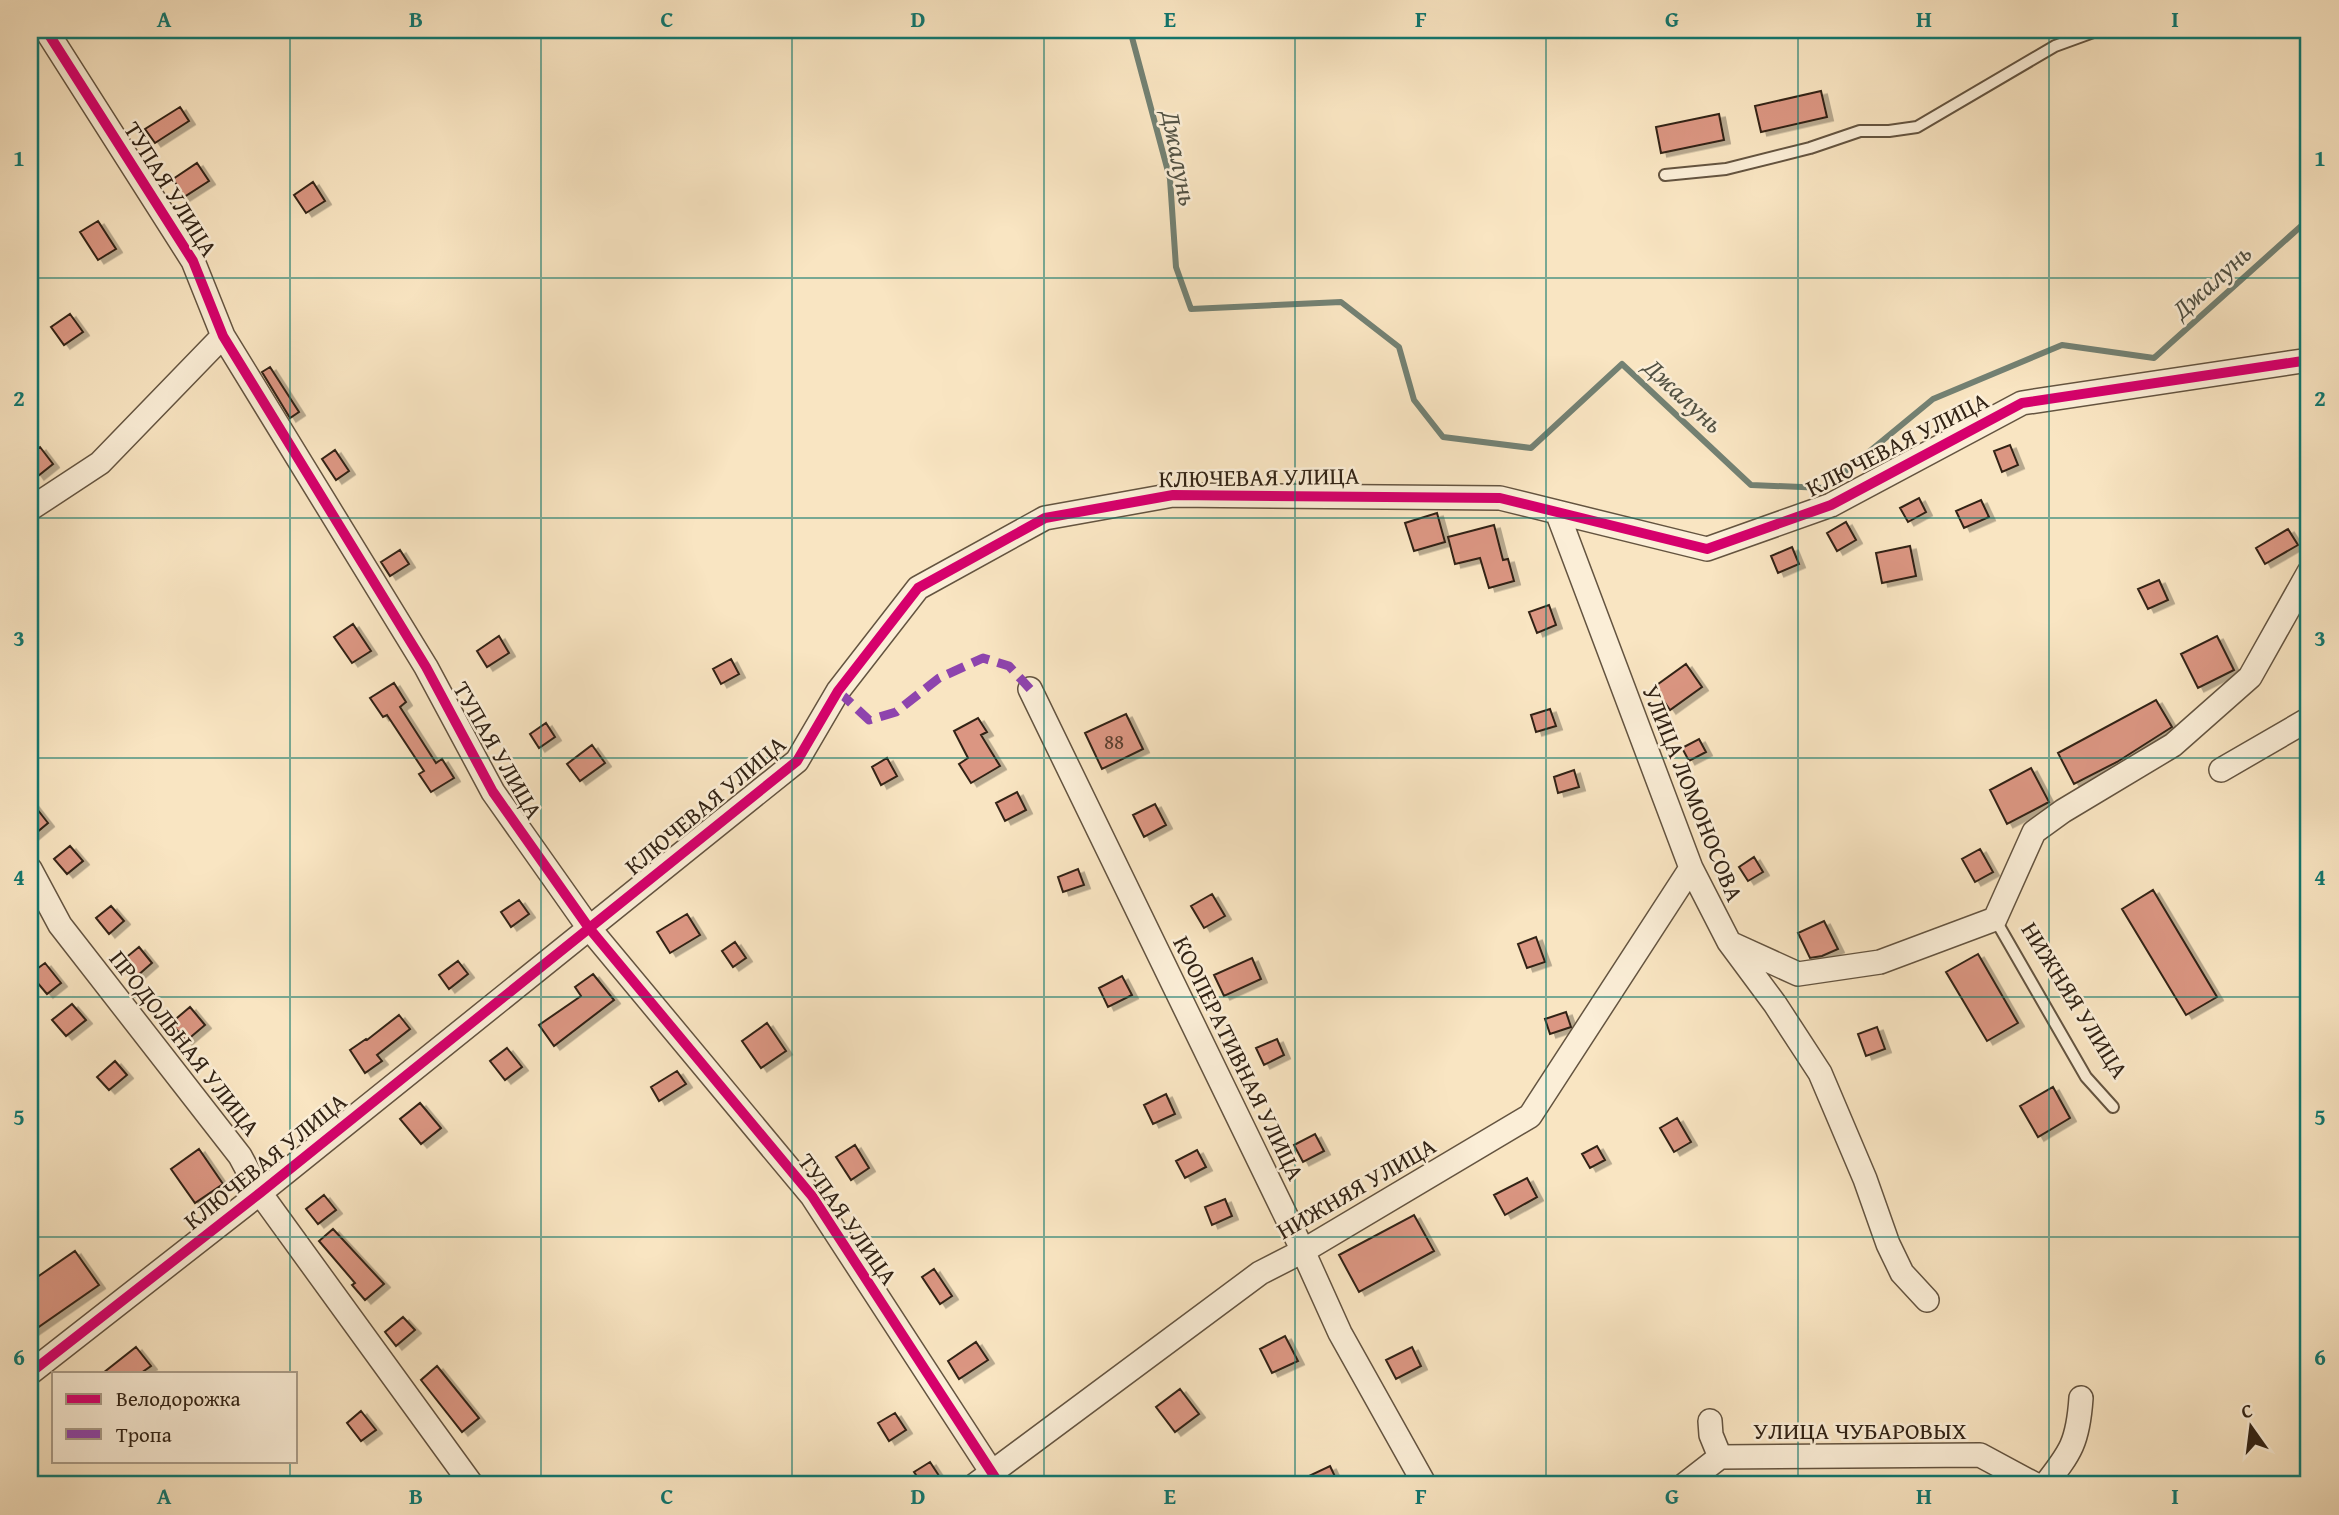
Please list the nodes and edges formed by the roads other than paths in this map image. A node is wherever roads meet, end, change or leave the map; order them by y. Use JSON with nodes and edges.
{"nodes":[{"id":1,"x":46,"y":30,"type":"edge"},
{"id":2,"x":2099,"y":30,"type":"edge"},
{"id":3,"x":1665,"y":176,"type":"dead end"},
{"id":4,"x":223,"y":336,"type":"junction"},
{"id":5,"x":2309,"y":360,"type":"edge"},
{"id":6,"x":30,"y":509,"type":"edge"},
{"id":7,"x":1557,"y":512,"type":"junction"},
{"id":8,"x":2309,"y":572,"type":"edge"},
{"id":9,"x":1030,"y":689,"type":"dead end"},
{"id":10,"x":2309,"y":719,"type":"edge"},
{"id":11,"x":2221,"y":770,"type":"dead end"},
{"id":12,"x":1690,"y":868,"type":"junction"},
{"id":13,"x":30,"y":869,"type":"edge"},
{"id":14,"x":1995,"y":919,"type":"junction"},
{"id":15,"x":589,"y":928,"type":"junction"},
{"id":16,"x":1729,"y":942,"type":"junction"},
{"id":17,"x":2113,"y":1107,"type":"dead end"},
{"id":18,"x":260,"y":1193,"type":"junction"},
{"id":19,"x":1303,"y":1251,"type":"junction"},
{"id":20,"x":1927,"y":1300,"type":"dead end"},
{"id":21,"x":30,"y":1373,"type":"edge"},
{"id":22,"x":2081,"y":1398,"type":"dead end"},
{"id":23,"x":1710,"y":1421,"type":"dead end"},
{"id":24,"x":1720,"y":1457,"type":"junction"},
{"id":25,"x":989,"y":1481,"type":"edge"},
{"id":26,"x":472,"y":1485,"type":"edge"},
{"id":27,"x":1425,"y":1485,"type":"edge"},
{"id":28,"x":1684,"y":1485,"type":"edge"},
{"id":29,"x":2036,"y":1485,"type":"edge"},
{"id":30,"x":2045,"y":1485,"type":"edge"}],
"edges":[{"from":1,"to":4,"type":"street","name":"ТУПАЯ УЛИЦА"},
{"from":2,"to":3,"type":"lane"},
{"from":4,"to":6,"type":"street"},
{"from":4,"to":15,"type":"street","name":"ТУПАЯ УЛИЦА"},
{"from":5,"to":7,"type":"street","name":"КЛЮЧЕВАЯ УЛИЦА"},
{"from":7,"to":12,"type":"street","name":"УЛИЦА ЛОМОНОСОВА"},
{"from":7,"to":15,"type":"street","name":"КЛЮЧЕВАЯ УЛИЦА"},
{"from":8,"to":14,"type":"street"},
{"from":9,"to":19,"type":"street","name":"КООПЕРАТИВНАЯ УЛИЦА"},
{"from":10,"to":11,"type":"street"},
{"from":12,"to":16,"type":"street","name":"УЛИЦА ЛОМОНОСОВА"},
{"from":12,"to":19,"type":"street","name":"НИЖНЯЯ УЛИЦА"},
{"from":13,"to":18,"type":"street","name":"ПРОДОЛЬНАЯ УЛИЦА"},
{"from":14,"to":16,"type":"street"},
{"from":14,"to":17,"type":"lane","name":"НИЖНЯЯ УЛИЦА"},
{"from":15,"to":18,"type":"street","name":"КЛЮЧЕВАЯ УЛИЦА"},
{"from":15,"to":25,"type":"street","name":"ТУПАЯ УЛИЦА"},
{"from":16,"to":20,"type":"street","name":"УЛИЦА ЛОМОНОСОВА"},
{"from":18,"to":21,"type":"street","name":"КЛЮЧЕВАЯ УЛИЦА"},
{"from":18,"to":26,"type":"street","name":"ПРОДОЛЬНАЯ УЛИЦА"},
{"from":19,"to":25,"type":"street","name":"НИЖНЯЯ УЛИЦА"},
{"from":19,"to":27,"type":"street","name":"КООПЕРАТИВНАЯ УЛИЦА"},
{"from":22,"to":30,"type":"street"},
{"from":23,"to":24,"type":"street","name":"УЛИЦА ЧУБАРОВЫХ"},
{"from":24,"to":28,"type":"street","name":"УЛИЦА ЧУБАРОВЫХ"},
{"from":24,"to":29,"type":"street","name":"УЛИЦА ЧУБАРОВЫХ"}]}
